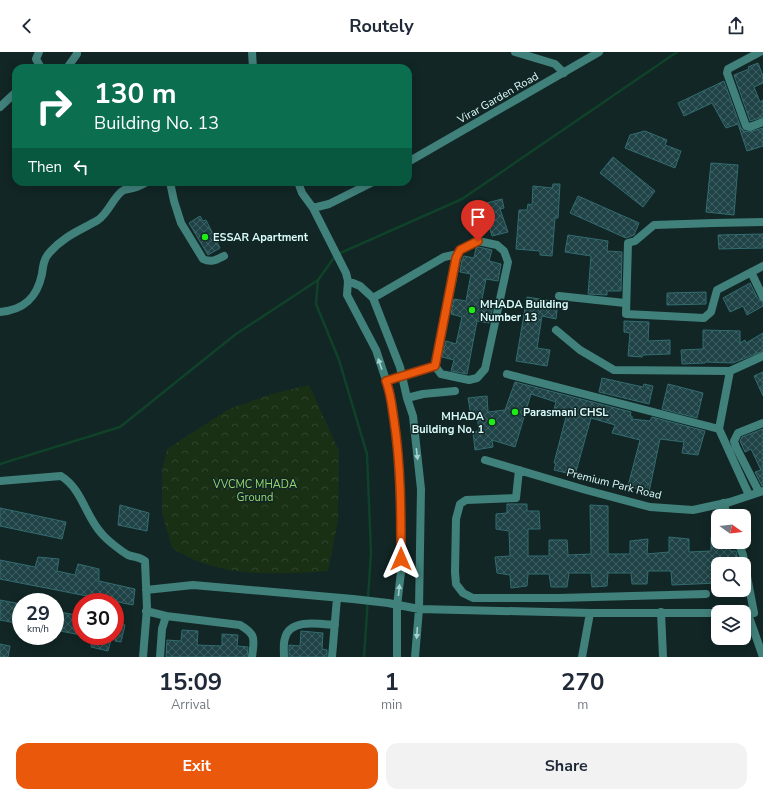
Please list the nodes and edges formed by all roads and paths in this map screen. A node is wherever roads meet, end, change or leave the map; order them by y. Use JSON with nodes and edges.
{"nodes":[{"id":1,"x":39,"y":52,"type":"edge"},
{"id":2,"x":77,"y":52,"type":"edge"},
{"id":3,"x":252,"y":52,"type":"edge"},
{"id":4,"x":519,"y":52,"type":"edge"},
{"id":5,"x":599,"y":52,"type":"edge"},
{"id":6,"x":760,"y":52,"type":"edge"},
{"id":7,"x":39,"y":64,"type":"edge"},
{"id":8,"x":70,"y":64,"type":"edge"},
{"id":9,"x":253,"y":64,"type":"edge"},
{"id":10,"x":564,"y":73,"type":"junction"},
{"id":11,"x":12,"y":96,"type":"edge"},
{"id":12,"x":0,"y":107,"type":"edge"},
{"id":13,"x":763,"y":122,"type":"edge"},
{"id":14,"x":412,"y":160,"type":"edge"},
{"id":15,"x":138,"y":186,"type":"edge"},
{"id":16,"x":171,"y":186,"type":"edge"},
{"id":17,"x":299,"y":186,"type":"edge"},
{"id":18,"x":365,"y":186,"type":"edge"},
{"id":19,"x":313,"y":208,"type":"junction"},
{"id":20,"x":763,"y":222,"type":"edge"},
{"id":21,"x":458,"y":254,"type":"junction"},
{"id":22,"x":224,"y":256,"type":"dead end"},
{"id":23,"x":763,"y":266,"type":"edge"},
{"id":24,"x":751,"y":272,"type":"junction"},
{"id":25,"x":347,"y":277,"type":"junction"},
{"id":26,"x":559,"y":296,"type":"dead end"},
{"id":27,"x":763,"y":297,"type":"edge"},
{"id":28,"x":373,"y":298,"type":"junction"},
{"id":29,"x":625,"y":303,"type":"junction"},
{"id":30,"x":0,"y":312,"type":"edge"},
{"id":31,"x":556,"y":330,"type":"dead end"},
{"id":32,"x":763,"y":356,"type":"edge"},
{"id":33,"x":435,"y":366,"type":"junction"},
{"id":34,"x":730,"y":371,"type":"junction"},
{"id":35,"x":507,"y":374,"type":"dead end"},
{"id":36,"x":402,"y":377,"type":"junction"},
{"id":37,"x":386,"y":381,"type":"junction"},
{"id":38,"x":455,"y":391,"type":"dead end"},
{"id":39,"x":407,"y":398,"type":"junction"},
{"id":40,"x":763,"y":423,"type":"edge"},
{"id":41,"x":718,"y":429,"type":"junction"},
{"id":42,"x":485,"y":460,"type":"dead end"},
{"id":43,"x":519,"y":470,"type":"junction"},
{"id":44,"x":0,"y":481,"type":"edge"},
{"id":45,"x":760,"y":490,"type":"edge"},
{"id":46,"x":749,"y":496,"type":"junction"},
{"id":47,"x":723,"y":503,"type":"junction"},
{"id":48,"x":725,"y":509,"type":"edge"},
{"id":49,"x":741,"y":549,"type":"edge"},
{"id":50,"x":146,"y":590,"type":"junction"},
{"id":51,"x":706,"y":594,"type":"dead end"},
{"id":52,"x":337,"y":598,"type":"junction"},
{"id":53,"x":397,"y":606,"type":"junction"},
{"id":54,"x":419,"y":609,"type":"junction"},
{"id":55,"x":146,"y":611,"type":"junction"},
{"id":56,"x":661,"y":612,"type":"junction"},
{"id":57,"x":590,"y":613,"type":"junction"},
{"id":58,"x":711,"y":613,"type":"edge"},
{"id":59,"x":752,"y":613,"type":"edge"},
{"id":60,"x":166,"y":616,"type":"junction"},
{"id":61,"x":335,"y":625,"type":"junction"},
{"id":62,"x":143,"y":657,"type":"edge"},
{"id":63,"x":160,"y":657,"type":"edge"},
{"id":64,"x":252,"y":657,"type":"edge"},
{"id":65,"x":284,"y":657,"type":"edge"},
{"id":66,"x":332,"y":657,"type":"edge"},
{"id":67,"x":397,"y":657,"type":"edge"},
{"id":68,"x":415,"y":657,"type":"edge"},
{"id":69,"x":582,"y":657,"type":"edge"},
{"id":70,"x":663,"y":657,"type":"edge"},
{"id":71,"x":763,"y":657,"type":"edge"}],
"edges":[{"from":1,"to":7,"type":"street"},
{"from":2,"to":8,"type":"street"},
{"from":3,"to":9,"type":"street"},
{"from":4,"to":10,"type":"street"},
{"from":5,"to":10,"type":"street","name":"Virar Garden Road"},
{"from":6,"to":13,"type":"street"},
{"from":10,"to":14,"type":"street","name":"Virar Garden Road"},
{"from":11,"to":12,"type":"street"},
{"from":15,"to":30,"type":"street"},
{"from":16,"to":22,"type":"street"},
{"from":17,"to":19,"type":"street"},
{"from":18,"to":19,"type":"street"},
{"from":19,"to":25,"type":"street"},
{"from":20,"to":29,"type":"street"},
{"from":21,"to":28,"type":"street"},
{"from":21,"to":33,"type":"street"},
{"from":21,"to":33,"type":"street"},
{"from":23,"to":24,"type":"street"},
{"from":24,"to":27,"type":"street"},
{"from":24,"to":29,"type":"street"},
{"from":25,"to":28,"type":"street"},
{"from":37,"to":25,"type":"street","one_way":true},
{"from":26,"to":29,"type":"street"},
{"from":28,"to":36,"type":"street"},
{"from":31,"to":34,"type":"street"},
{"from":32,"to":34,"type":"street"},
{"from":33,"to":36,"type":"street"},
{"from":34,"to":41,"type":"street"},
{"from":35,"to":41,"type":"street"},
{"from":36,"to":37,"type":"street"},
{"from":36,"to":39,"type":"street"},
{"from":53,"to":37,"type":"street","one_way":true},
{"from":38,"to":39,"type":"street"},
{"from":39,"to":54,"type":"street","one_way":true},
{"from":40,"to":45,"type":"street"},
{"from":41,"to":46,"type":"street"},
{"from":42,"to":43,"type":"street","name":"Premium Park Road"},
{"from":43,"to":47,"type":"street","name":"Premium Park Road"},
{"from":43,"to":51,"type":"street"},
{"from":44,"to":50,"type":"street"},
{"from":45,"to":46,"type":"street","name":"Premium Park Road"},
{"from":46,"to":47,"type":"street","name":"Premium Park Road"},
{"from":47,"to":48,"type":"street"},
{"from":49,"to":59,"type":"street"},
{"from":50,"to":52,"type":"street"},
{"from":50,"to":55,"type":"street"},
{"from":52,"to":53,"type":"street"},
{"from":52,"to":61,"type":"street"},
{"from":53,"to":54,"type":"street"},
{"from":53,"to":67,"type":"street"},
{"from":54,"to":57,"type":"street"},
{"from":54,"to":68,"type":"street","one_way":true},
{"from":55,"to":60,"type":"street"},
{"from":55,"to":62,"type":"street"},
{"from":56,"to":57,"type":"street"},
{"from":56,"to":58,"type":"street"},
{"from":56,"to":70,"type":"street"},
{"from":57,"to":69,"type":"street"},
{"from":59,"to":71,"type":"street"},
{"from":60,"to":63,"type":"street"},
{"from":60,"to":64,"type":"street"},
{"from":61,"to":65,"type":"street"},
{"from":61,"to":66,"type":"street"}]}
